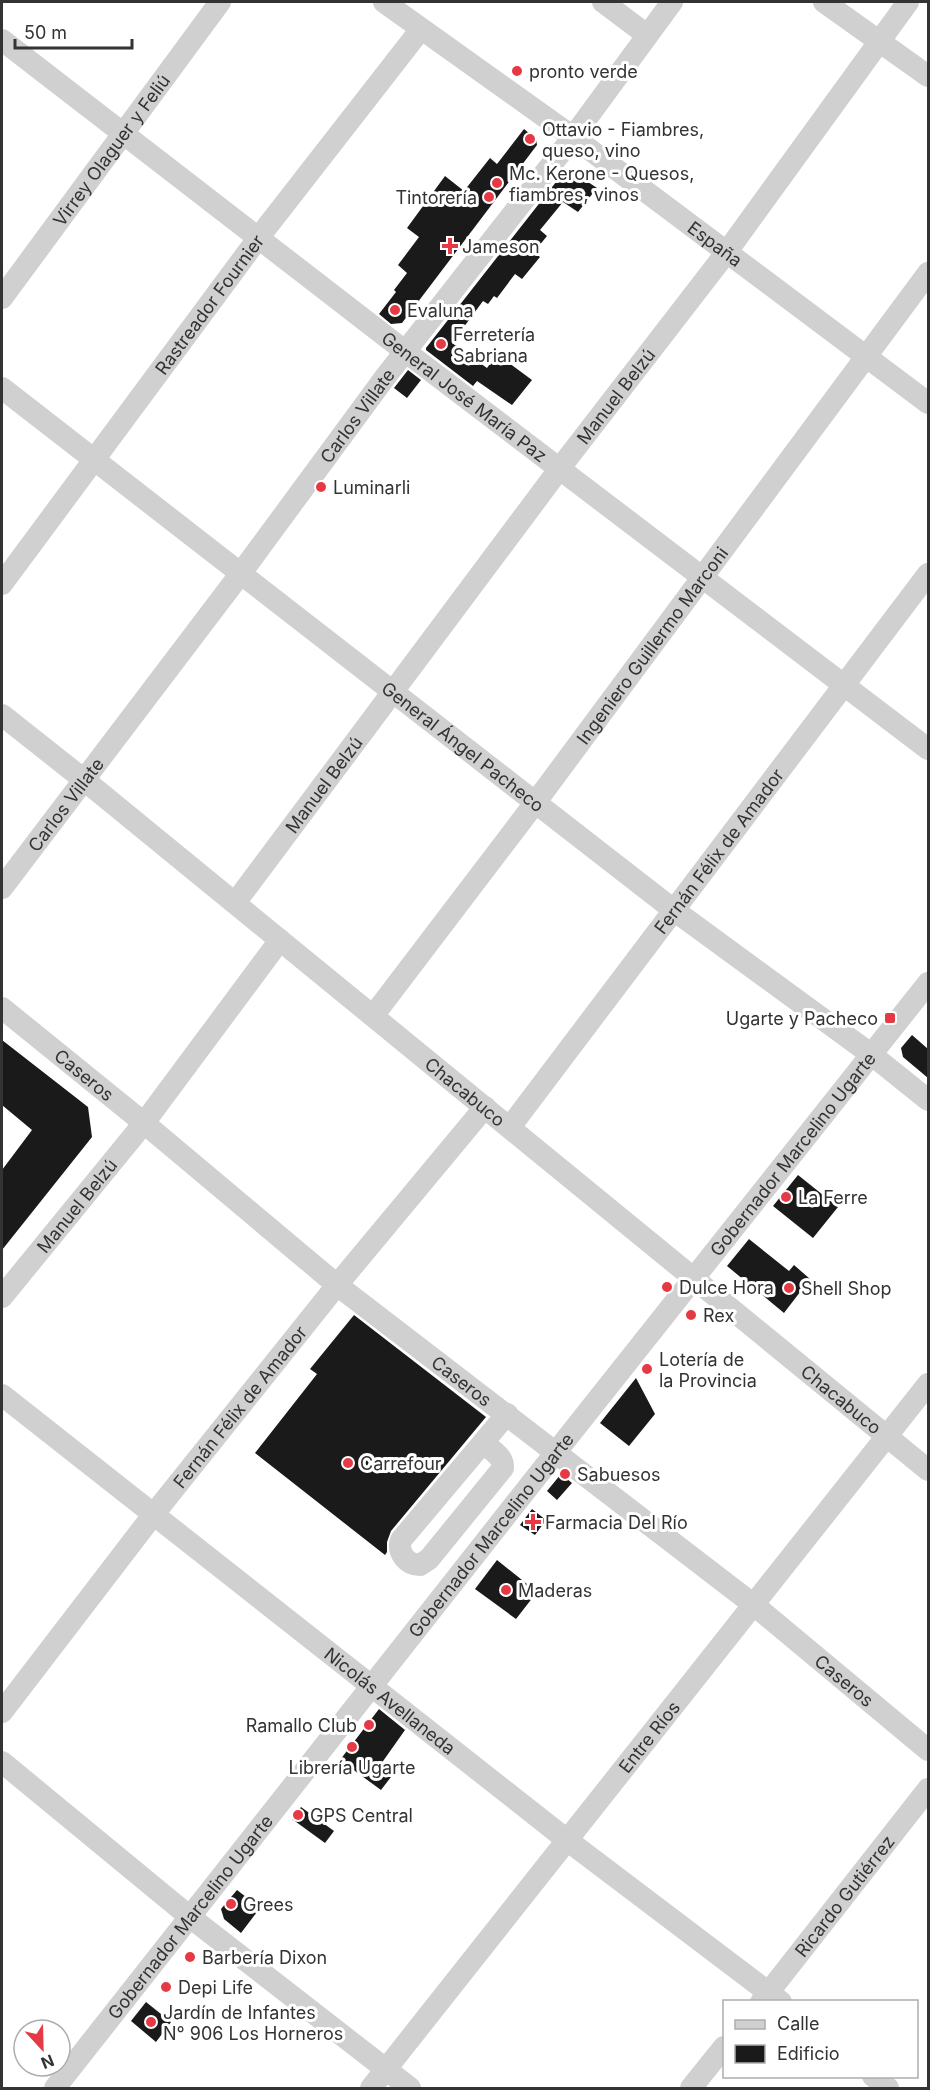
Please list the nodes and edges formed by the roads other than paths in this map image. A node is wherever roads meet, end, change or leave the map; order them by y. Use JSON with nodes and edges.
{"nodes":[{"id":1,"x":220,"y":2,"type":"edge"},
{"id":2,"x":384,"y":2,"type":"edge"},
{"id":3,"x":603,"y":2,"type":"edge"},
{"id":4,"x":672,"y":2,"type":"edge"},
{"id":5,"x":824,"y":2,"type":"edge"},
{"id":6,"x":908,"y":2,"type":"edge"},
{"id":7,"x":421,"y":29,"type":"junction"},
{"id":8,"x":647,"y":35,"type":"junction"},
{"id":9,"x":2,"y":40,"type":"edge"},
{"id":10,"x":879,"y":40,"type":"junction"},
{"id":11,"x":928,"y":76,"type":"edge"},
{"id":12,"x":123,"y":133,"type":"junction"},
{"id":13,"x":573,"y":137,"type":"junction"},
{"id":14,"x":259,"y":237,"type":"junction"},
{"id":15,"x":726,"y":253,"type":"junction"},
{"id":16,"x":928,"y":273,"type":"edge"},
{"id":17,"x":8,"y":274,"type":"edge"},
{"id":18,"x":2,"y":298,"type":"edge"},
{"id":19,"x":406,"y":352,"type":"junction"},
{"id":20,"x":866,"y":357,"type":"junction"},
{"id":21,"x":2,"y":388,"type":"edge"},
{"id":22,"x":928,"y":403,"type":"edge"},
{"id":23,"x":94,"y":460,"type":"junction"},
{"id":24,"x":560,"y":468,"type":"junction"},
{"id":25,"x":241,"y":573,"type":"junction"},
{"id":26,"x":928,"y":574,"type":"edge"},
{"id":27,"x":703,"y":577,"type":"junction"},
{"id":28,"x":2,"y":585,"type":"edge"},
{"id":29,"x":844,"y":686,"type":"junction"},
{"id":30,"x":392,"y":692,"type":"junction"},
{"id":31,"x":2,"y":715,"type":"edge"},
{"id":32,"x":928,"y":749,"type":"edge"},
{"id":33,"x":83,"y":778,"type":"junction"},
{"id":34,"x":535,"y":803,"type":"junction"},
{"id":35,"x":2,"y":888,"type":"edge"},
{"id":36,"x":235,"y":903,"type":"junction"},
{"id":37,"x":675,"y":911,"type":"junction"},
{"id":38,"x":280,"y":940,"type":"junction"},
{"id":39,"x":928,"y":983,"type":"edge"},
{"id":40,"x":2,"y":1008,"type":"edge"},
{"id":41,"x":373,"y":1016,"type":"junction"},
{"id":42,"x":872,"y":1054,"type":"junction"},
{"id":43,"x":928,"y":1100,"type":"edge"},
{"id":44,"x":485,"y":1107,"type":"junction"},
{"id":45,"x":144,"y":1123,"type":"junction"},
{"id":46,"x":510,"y":1127,"type":"junction"},
{"id":47,"x":694,"y":1278,"type":"junction"},
{"id":48,"x":337,"y":1285,"type":"junction"},
{"id":49,"x":2,"y":1297,"type":"edge"},
{"id":50,"x":928,"y":1384,"type":"edge"},
{"id":51,"x":2,"y":1395,"type":"edge"},
{"id":52,"x":507,"y":1414,"type":"junction"},
{"id":53,"x":888,"y":1436,"type":"junction"},
{"id":54,"x":483,"y":1443,"type":"junction"},
{"id":55,"x":556,"y":1452,"type":"junction"},
{"id":56,"x":928,"y":1470,"type":"edge"},
{"id":57,"x":153,"y":1515,"type":"junction"},
{"id":58,"x":754,"y":1605,"type":"junction"},
{"id":59,"x":372,"y":1686,"type":"junction"},
{"id":60,"x":2,"y":1712,"type":"edge"},
{"id":61,"x":928,"y":1749,"type":"edge"},
{"id":62,"x":2,"y":1762,"type":"edge"},
{"id":63,"x":928,"y":1789,"type":"edge"},
{"id":64,"x":567,"y":1840,"type":"junction"},
{"id":65,"x":190,"y":1917,"type":"junction"},
{"id":66,"x":770,"y":1998,"type":"edge"},
{"id":67,"x":723,"y":2048,"type":"edge"},
{"id":68,"x":386,"y":2069,"type":"junction"},
{"id":69,"x":876,"y":2078,"type":"edge"},
{"id":70,"x":55,"y":2088,"type":"edge"},
{"id":71,"x":371,"y":2088,"type":"edge"},
{"id":72,"x":410,"y":2088,"type":"edge"},
{"id":73,"x":691,"y":2088,"type":"edge"},
{"id":74,"x":888,"y":2088,"type":"edge"}],
"edges":[{"from":1,"to":12,"type":"street","name":"Virrey Olaguer y Feliú"},
{"from":2,"to":7,"type":"street","name":"España"},
{"from":3,"to":8,"type":"street"},
{"from":4,"to":8,"type":"street","name":"Carlos Villate"},
{"from":5,"to":10,"type":"street"},
{"from":6,"to":10,"type":"street","name":"Manuel Belzú"},
{"from":7,"to":13,"type":"street","name":"España"},
{"from":7,"to":14,"type":"street","name":"Rastreador Fournier"},
{"from":8,"to":13,"type":"street","name":"Carlos Villate"},
{"from":9,"to":12,"type":"street","name":"General José María Paz"},
{"from":10,"to":11,"type":"street"},
{"from":10,"to":15,"type":"street","name":"Manuel Belzú"},
{"from":12,"to":14,"type":"street","name":"General José María Paz"},
{"from":12,"to":17,"type":"street","name":"Virrey Olaguer y Feliú"},
{"from":13,"to":15,"type":"street","name":"España"},
{"from":13,"to":19,"type":"street","name":"Carlos Villate"},
{"from":14,"to":19,"type":"street","name":"General José María Paz"},
{"from":14,"to":23,"type":"street","name":"Rastreador Fournier"},
{"from":15,"to":20,"type":"street","name":"España"},
{"from":15,"to":24,"type":"street","name":"Manuel Belzú"},
{"from":16,"to":20,"type":"street","name":"Ingeniero Guillermo Marconi"},
{"from":17,"to":18,"type":"street","name":"Virrey Olaguer y Feliú"},
{"from":19,"to":24,"type":"street","name":"General José María Paz"},
{"from":19,"to":25,"type":"street","name":"Carlos Villate"},
{"from":20,"to":22,"type":"street","name":"España"},
{"from":20,"to":27,"type":"street","name":"Ingeniero Guillermo Marconi"},
{"from":21,"to":23,"type":"street","name":"General Ángel Pacheco"},
{"from":23,"to":25,"type":"street","name":"General Ángel Pacheco"},
{"from":23,"to":28,"type":"street","name":"Rastreador Fournier"},
{"from":24,"to":27,"type":"street","name":"General José María Paz"},
{"from":24,"to":30,"type":"street","name":"Manuel Belzú"},
{"from":25,"to":30,"type":"street","name":"General Ángel Pacheco"},
{"from":25,"to":33,"type":"street","name":"Carlos Villate"},
{"from":26,"to":29,"type":"street","name":"Fernán Félix de Amador"},
{"from":27,"to":29,"type":"street","name":"General José María Paz"},
{"from":27,"to":34,"type":"street","name":"Ingeniero Guillermo Marconi"},
{"from":29,"to":32,"type":"street","name":"General José María Paz"},
{"from":29,"to":37,"type":"street","name":"Fernán Félix de Amador"},
{"from":30,"to":34,"type":"street","name":"General Ángel Pacheco"},
{"from":30,"to":36,"type":"street","name":"Manuel Belzú"},
{"from":31,"to":33,"type":"street","name":"Chacabuco"},
{"from":33,"to":35,"type":"street","name":"Carlos Villate"},
{"from":33,"to":36,"type":"street","name":"Chacabuco"},
{"from":34,"to":37,"type":"street","name":"General Ángel Pacheco"},
{"from":34,"to":41,"type":"street","name":"Ingeniero Guillermo Marconi"},
{"from":36,"to":38,"type":"street","name":"Chacabuco"},
{"from":37,"to":42,"type":"street","name":"General Ángel Pacheco"},
{"from":37,"to":46,"type":"street","name":"Fernán Félix de Amador"},
{"from":38,"to":41,"type":"street","name":"Chacabuco"},
{"from":38,"to":45,"type":"street","name":"Manuel Belzú"},
{"from":39,"to":42,"type":"street","name":"Gobernador Marcelino Ugarte"},
{"from":40,"to":45,"type":"street","name":"Caseros"},
{"from":41,"to":44,"type":"street","name":"Chacabuco"},
{"from":42,"to":43,"type":"street","name":"General Ángel Pacheco"},
{"from":42,"to":47,"type":"street","name":"Gobernador Marcelino Ugarte"},
{"from":44,"to":46,"type":"street","name":"Chacabuco"},
{"from":44,"to":48,"type":"street","name":"Fernán Félix de Amador"},
{"from":45,"to":48,"type":"street","name":"Caseros"},
{"from":45,"to":49,"type":"street","name":"Manuel Belzú"},
{"from":46,"to":47,"type":"street","name":"Chacabuco"},
{"from":47,"to":53,"type":"street","name":"Chacabuco"},
{"from":47,"to":55,"type":"street","name":"Gobernador Marcelino Ugarte"},
{"from":48,"to":52,"type":"street","name":"Caseros"},
{"from":48,"to":57,"type":"street","name":"Fernán Félix de Amador"},
{"from":50,"to":53,"type":"street","name":"Entre Ríos"},
{"from":51,"to":57,"type":"street","name":"Nicolás Avellaneda"},
{"from":52,"to":54,"type":"street"},
{"from":52,"to":55,"type":"street","name":"Caseros"},
{"from":53,"to":56,"type":"street","name":"Chacabuco"},
{"from":53,"to":58,"type":"street","name":"Entre Ríos"},
{"from":54,"to":54,"type":"street"},
{"from":55,"to":58,"type":"street","name":"Caseros"},
{"from":55,"to":59,"type":"street","name":"Gobernador Marcelino Ugarte"},
{"from":57,"to":59,"type":"street","name":"Nicolás Avellaneda"},
{"from":57,"to":60,"type":"street","name":"Fernán Félix de Amador"},
{"from":58,"to":61,"type":"street","name":"Caseros"},
{"from":58,"to":64,"type":"street","name":"Entre Ríos"},
{"from":59,"to":64,"type":"street","name":"Nicolás Avellaneda"},
{"from":59,"to":65,"type":"street","name":"Gobernador Marcelino Ugarte"},
{"from":62,"to":65,"type":"street"},
{"from":63,"to":66,"type":"street","name":"Ricardo Gutiérrez"},
{"from":64,"to":66,"type":"street","name":"Nicolás Avellaneda"},
{"from":64,"to":68,"type":"street","name":"Entre Ríos"},
{"from":65,"to":68,"type":"street"},
{"from":65,"to":70,"type":"street","name":"Gobernador Marcelino Ugarte"},
{"from":67,"to":73,"type":"street"},
{"from":68,"to":71,"type":"street","name":"Entre Ríos"},
{"from":68,"to":72,"type":"street"},
{"from":69,"to":74,"type":"street"}]}
